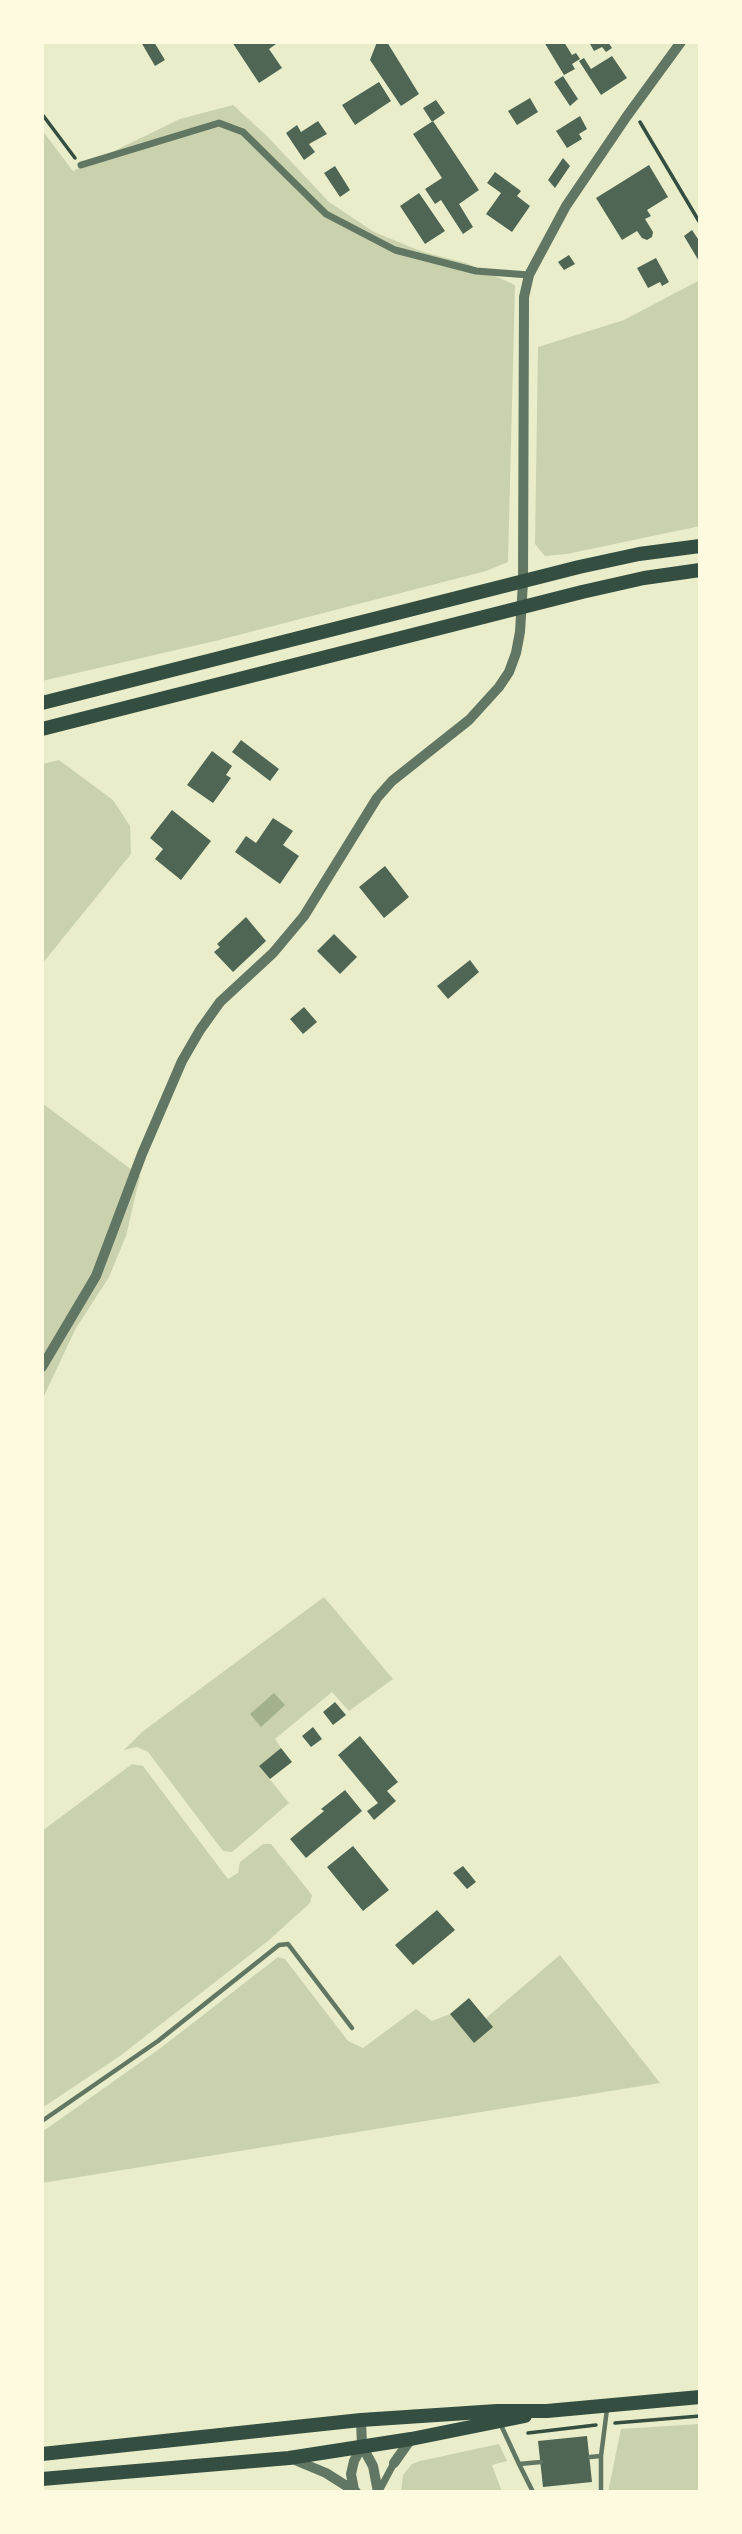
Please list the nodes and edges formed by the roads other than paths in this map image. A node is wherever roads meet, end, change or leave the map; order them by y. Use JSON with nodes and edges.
{"nodes":[{"id":1,"x":681,"y":42,"type":"edge"},
{"id":2,"x":81,"y":165,"type":"road end"},
{"id":3,"x":529,"y":275,"type":"junction"},
{"id":4,"x":700,"y":546,"type":"edge"},
{"id":5,"x":700,"y":570,"type":"edge"},
{"id":6,"x":523,"y":583,"type":"junction"},
{"id":7,"x":521,"y":607,"type":"junction"},
{"id":8,"x":42,"y":703,"type":"edge"},
{"id":9,"x":42,"y":729,"type":"edge"},
{"id":10,"x":42,"y":1367,"type":"edge"},
{"id":11,"x":352,"y":2028,"type":"dead end"},
{"id":12,"x":42,"y":2121,"type":"edge"},
{"id":13,"x":700,"y":2397,"type":"edge"},
{"id":14,"x":608,"y":2405,"type":"junction"},
{"id":15,"x":547,"y":2411,"type":"junction"},
{"id":16,"x":361,"y":2420,"type":"junction"},
{"id":17,"x":499,"y":2423,"type":"junction"},
{"id":18,"x":411,"y":2439,"type":"junction"},
{"id":19,"x":362,"y":2446,"type":"junction"},
{"id":20,"x":42,"y":2454,"type":"edge"},
{"id":21,"x":601,"y":2456,"type":"junction"},
{"id":22,"x":590,"y":2457,"type":"dead end"},
{"id":23,"x":289,"y":2458,"type":"junction"},
{"id":24,"x":541,"y":2462,"type":"dead end"},
{"id":25,"x":394,"y":2463,"type":"joint"},
{"id":26,"x":519,"y":2464,"type":"junction"},
{"id":27,"x":42,"y":2479,"type":"edge"},
{"id":28,"x":528,"y":2489,"type":"edge"},
{"id":29,"x":355,"y":2491,"type":"edge"},
{"id":30,"x":378,"y":2492,"type":"edge"},
{"id":31,"x":533,"y":2492,"type":"edge"},
{"id":32,"x":601,"y":2492,"type":"edge"}],
"edges":[{"from":1,"to":3,"type":"street"},
{"from":2,"to":3,"type":"street"},
{"from":3,"to":6,"type":"street"},
{"from":4,"to":6,"type":"main road"},
{"from":5,"to":7,"type":"main road"},
{"from":6,"to":7,"type":"street"},
{"from":6,"to":8,"type":"main road"},
{"from":7,"to":9,"type":"main road"},
{"from":7,"to":10,"type":"street"},
{"from":11,"to":12,"type":"lane"},
{"from":13,"to":14,"type":"main road"},
{"from":14,"to":15,"type":"main road"},
{"from":14,"to":21,"type":"lane"},
{"from":15,"to":16,"type":"main road"},
{"from":15,"to":17,"type":"main road"},
{"from":16,"to":19,"type":"street"},
{"from":16,"to":20,"type":"main road"},
{"from":17,"to":18,"type":"main road"},
{"from":17,"to":26,"type":"lane"},
{"from":18,"to":19,"type":"main road"},
{"from":18,"to":25,"type":"street"},
{"from":19,"to":23,"type":"main road"},
{"from":19,"to":29,"type":"street"},
{"from":19,"to":30,"type":"street"},
{"from":21,"to":22,"type":"lane"},
{"from":21,"to":32,"type":"lane"},
{"from":23,"to":27,"type":"main road"},
{"from":23,"to":29,"type":"street"},
{"from":24,"to":26,"type":"lane"},
{"from":25,"to":30,"type":"street"},
{"from":26,"to":28,"type":"lane"},
{"from":28,"to":31,"type":"lane"}]}
